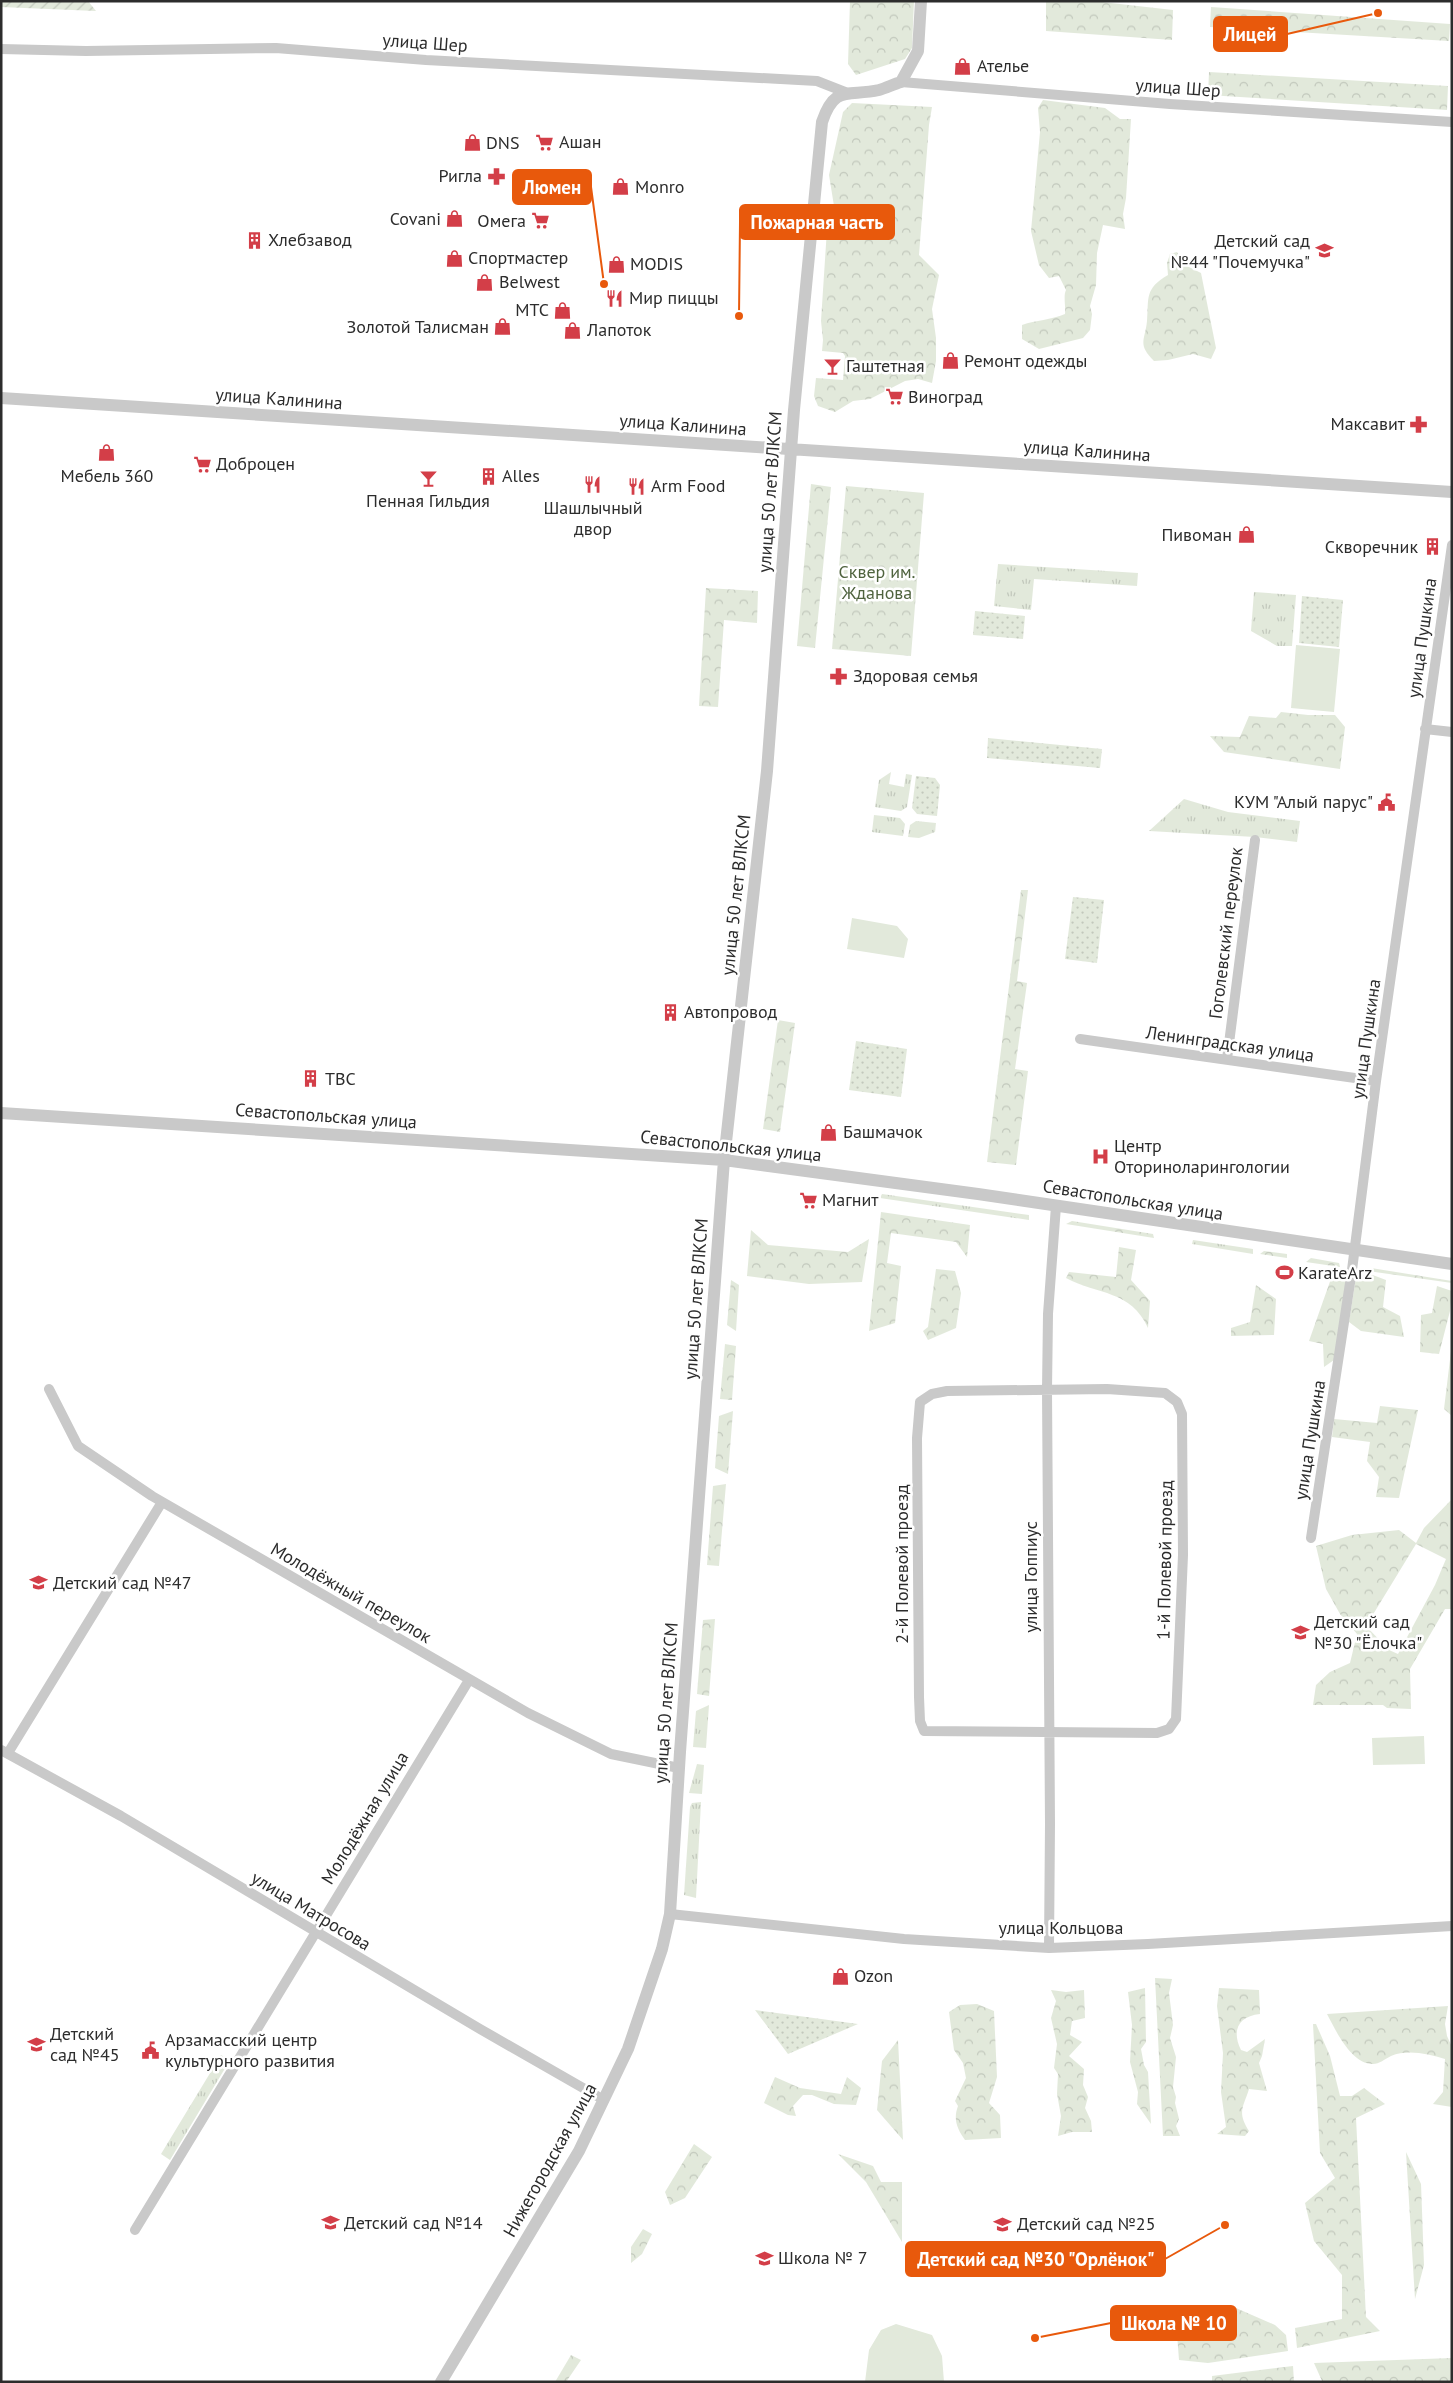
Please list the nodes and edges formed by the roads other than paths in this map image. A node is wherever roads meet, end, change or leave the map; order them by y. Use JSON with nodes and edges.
{"nodes":[{"id":1,"x":921,"y":1,"type":"edge"},
{"id":2,"x":1,"y":49,"type":"edge"},
{"id":3,"x":901,"y":82,"type":"junction"},
{"id":4,"x":845,"y":92,"type":"junction"},
{"id":5,"x":1452,"y":122,"type":"edge"},
{"id":6,"x":1,"y":398,"type":"edge"},
{"id":7,"x":791,"y":450,"type":"junction"},
{"id":8,"x":1452,"y":492,"type":"edge"},
{"id":9,"x":1452,"y":545,"type":"edge"},
{"id":10,"x":1425,"y":729,"type":"junction"},
{"id":11,"x":1452,"y":732,"type":"edge"},
{"id":12,"x":1255,"y":840,"type":"dead end"},
{"id":13,"x":1080,"y":1039,"type":"dead end"},
{"id":14,"x":1227,"y":1059,"type":"junction"},
{"id":15,"x":1376,"y":1081,"type":"junction"},
{"id":16,"x":1,"y":1113,"type":"edge"},
{"id":17,"x":724,"y":1160,"type":"junction"},
{"id":18,"x":1056,"y":1206,"type":"junction"},
{"id":19,"x":1355,"y":1250,"type":"junction"},
{"id":20,"x":1452,"y":1264,"type":"edge"},
{"id":21,"x":49,"y":1389,"type":"dead end"},
{"id":22,"x":1047,"y":1390,"type":"junction"},
{"id":23,"x":162,"y":1502,"type":"junction"},
{"id":24,"x":1311,"y":1538,"type":"dead end"},
{"id":25,"x":469,"y":1680,"type":"junction"},
{"id":26,"x":1048,"y":1732,"type":"junction"},
{"id":27,"x":5,"y":1751,"type":"edge"},
{"id":28,"x":679,"y":1768,"type":"junction"},
{"id":29,"x":670,"y":1914,"type":"junction"},
{"id":30,"x":1452,"y":1926,"type":"edge"},
{"id":31,"x":315,"y":1932,"type":"junction"},
{"id":32,"x":1048,"y":1948,"type":"junction"},
{"id":33,"x":604,"y":2100,"type":"junction"},
{"id":34,"x":135,"y":2230,"type":"dead end"},
{"id":35,"x":441,"y":2382,"type":"edge"}],
"edges":[{"from":1,"to":3,"type":"street"},
{"from":2,"to":4,"type":"street","name":"улица Шер"},
{"from":3,"to":4,"type":"street"},
{"from":3,"to":5,"type":"street","name":"улица Шер"},
{"from":4,"to":7,"type":"street","name":"улица 50 лет ВЛКСМ"},
{"from":6,"to":7,"type":"street","name":"улица Калинина"},
{"from":7,"to":8,"type":"street","name":"улица Калинина"},
{"from":7,"to":17,"type":"street","name":"улица 50 лет ВЛКСМ"},
{"from":9,"to":10,"type":"street","name":"улица Пушкина"},
{"from":10,"to":11,"type":"street"},
{"from":10,"to":15,"type":"street","name":"улица Пушкина"},
{"from":12,"to":14,"type":"street","name":"Гоголевский переулок"},
{"from":13,"to":14,"type":"street","name":"Ленинградская улица"},
{"from":14,"to":15,"type":"street","name":"Ленинградская улица"},
{"from":15,"to":19,"type":"street","name":"улица Пушкина"},
{"from":16,"to":17,"type":"street","name":"Севастопольская улица"},
{"from":17,"to":18,"type":"street","name":"Севастопольская улица"},
{"from":17,"to":28,"type":"street","name":"улица 50 лет ВЛКСМ"},
{"from":18,"to":19,"type":"street","name":"Севастопольская улица"},
{"from":18,"to":22,"type":"street","name":"улица Гоппиус"},
{"from":19,"to":20,"type":"street","name":"Севастопольская улица"},
{"from":19,"to":24,"type":"street","name":"улица Пушкина"},
{"from":21,"to":23,"type":"street","name":"Молодёжный переулок"},
{"from":22,"to":26,"type":"street","name":"улица Гоппиус"},
{"from":22,"to":26,"type":"street","name":"2-й Полевой проезд"},
{"from":22,"to":26,"type":"street","name":"1-й Полевой проезд"},
{"from":23,"to":25,"type":"street","name":"Молодёжный переулок"},
{"from":23,"to":27,"type":"street"},
{"from":25,"to":28,"type":"street","name":"Молодёжный переулок"},
{"from":25,"to":31,"type":"street","name":"Молодёжная улица"},
{"from":26,"to":32,"type":"street","name":"улица Гоппиус"},
{"from":27,"to":31,"type":"street","name":"улица Матросова"},
{"from":28,"to":29,"type":"street","name":"улица 50 лет ВЛКСМ"},
{"from":29,"to":32,"type":"street","name":"улица Кольцова"},
{"from":29,"to":33,"type":"street","name":"Нижегородская улица"},
{"from":30,"to":32,"type":"street","name":"улица Кольцова"},
{"from":31,"to":33,"type":"street","name":"улица Матросова"},
{"from":31,"to":34,"type":"street","name":"Молодёжная улица"},
{"from":33,"to":35,"type":"street","name":"Нижегородская улица"}]}
